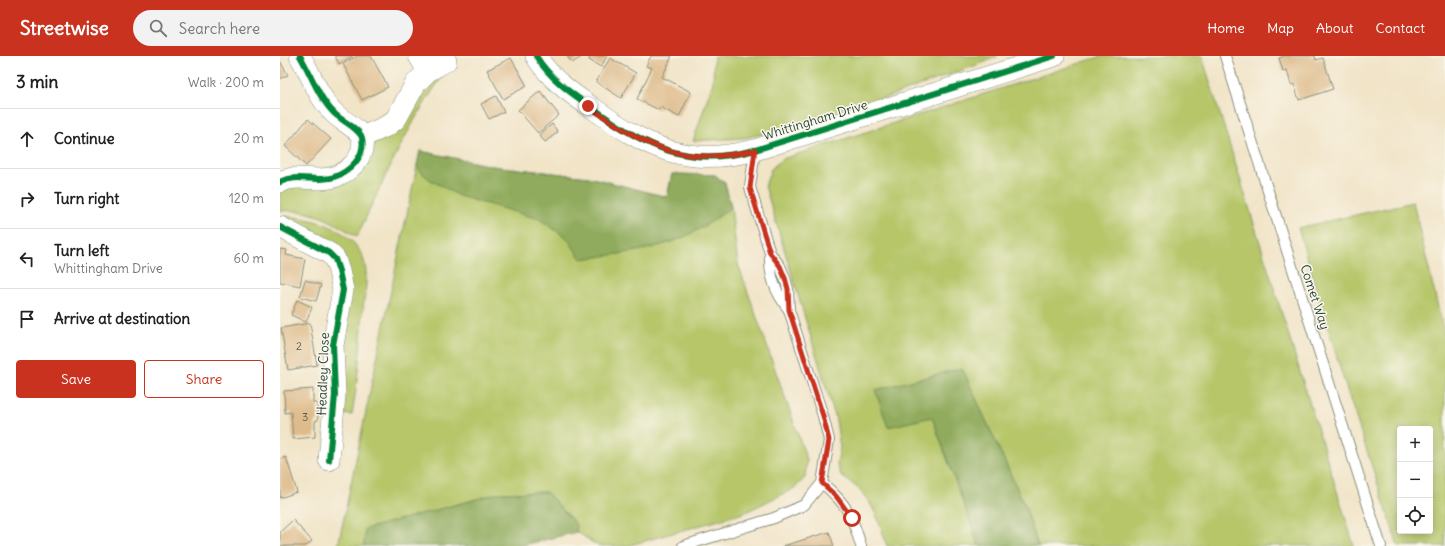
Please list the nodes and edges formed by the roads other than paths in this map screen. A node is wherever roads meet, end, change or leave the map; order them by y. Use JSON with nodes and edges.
{"nodes":[{"id":1,"x":300,"y":56,"type":"edge"},
{"id":2,"x":536,"y":56,"type":"edge"},
{"id":3,"x":1054,"y":56,"type":"edge"},
{"id":4,"x":1225,"y":56,"type":"edge"},
{"id":5,"x":446,"y":60,"type":"dead end"},
{"id":6,"x":423,"y":64,"type":"edge"},
{"id":7,"x":362,"y":137,"type":"junction"},
{"id":8,"x":755,"y":150,"type":"junction"},
{"id":9,"x":280,"y":182,"type":"edge"},
{"id":10,"x":280,"y":227,"type":"edge"},
{"id":11,"x":329,"y":460,"type":"dead end"},
{"id":12,"x":822,"y":483,"type":"junction"},
{"id":13,"x":684,"y":546,"type":"edge"},
{"id":14,"x":861,"y":546,"type":"edge"},
{"id":15,"x":1381,"y":546,"type":"edge"}],
"edges":[{"from":1,"to":7,"type":"street"},
{"from":2,"to":8,"type":"street","name":"Whittingham Drive"},
{"from":3,"to":8,"type":"street","name":"Whittingham Drive"},
{"from":4,"to":15,"type":"lane","name":"Comet Way"},
{"from":5,"to":6,"type":"street"},
{"from":6,"to":7,"type":"street"},
{"from":7,"to":9,"type":"street"},
{"from":8,"to":12,"type":"lane"},
{"from":10,"to":11,"type":"street","name":"Headley Close"},
{"from":12,"to":13,"type":"lane"},
{"from":12,"to":14,"type":"lane"}]}
